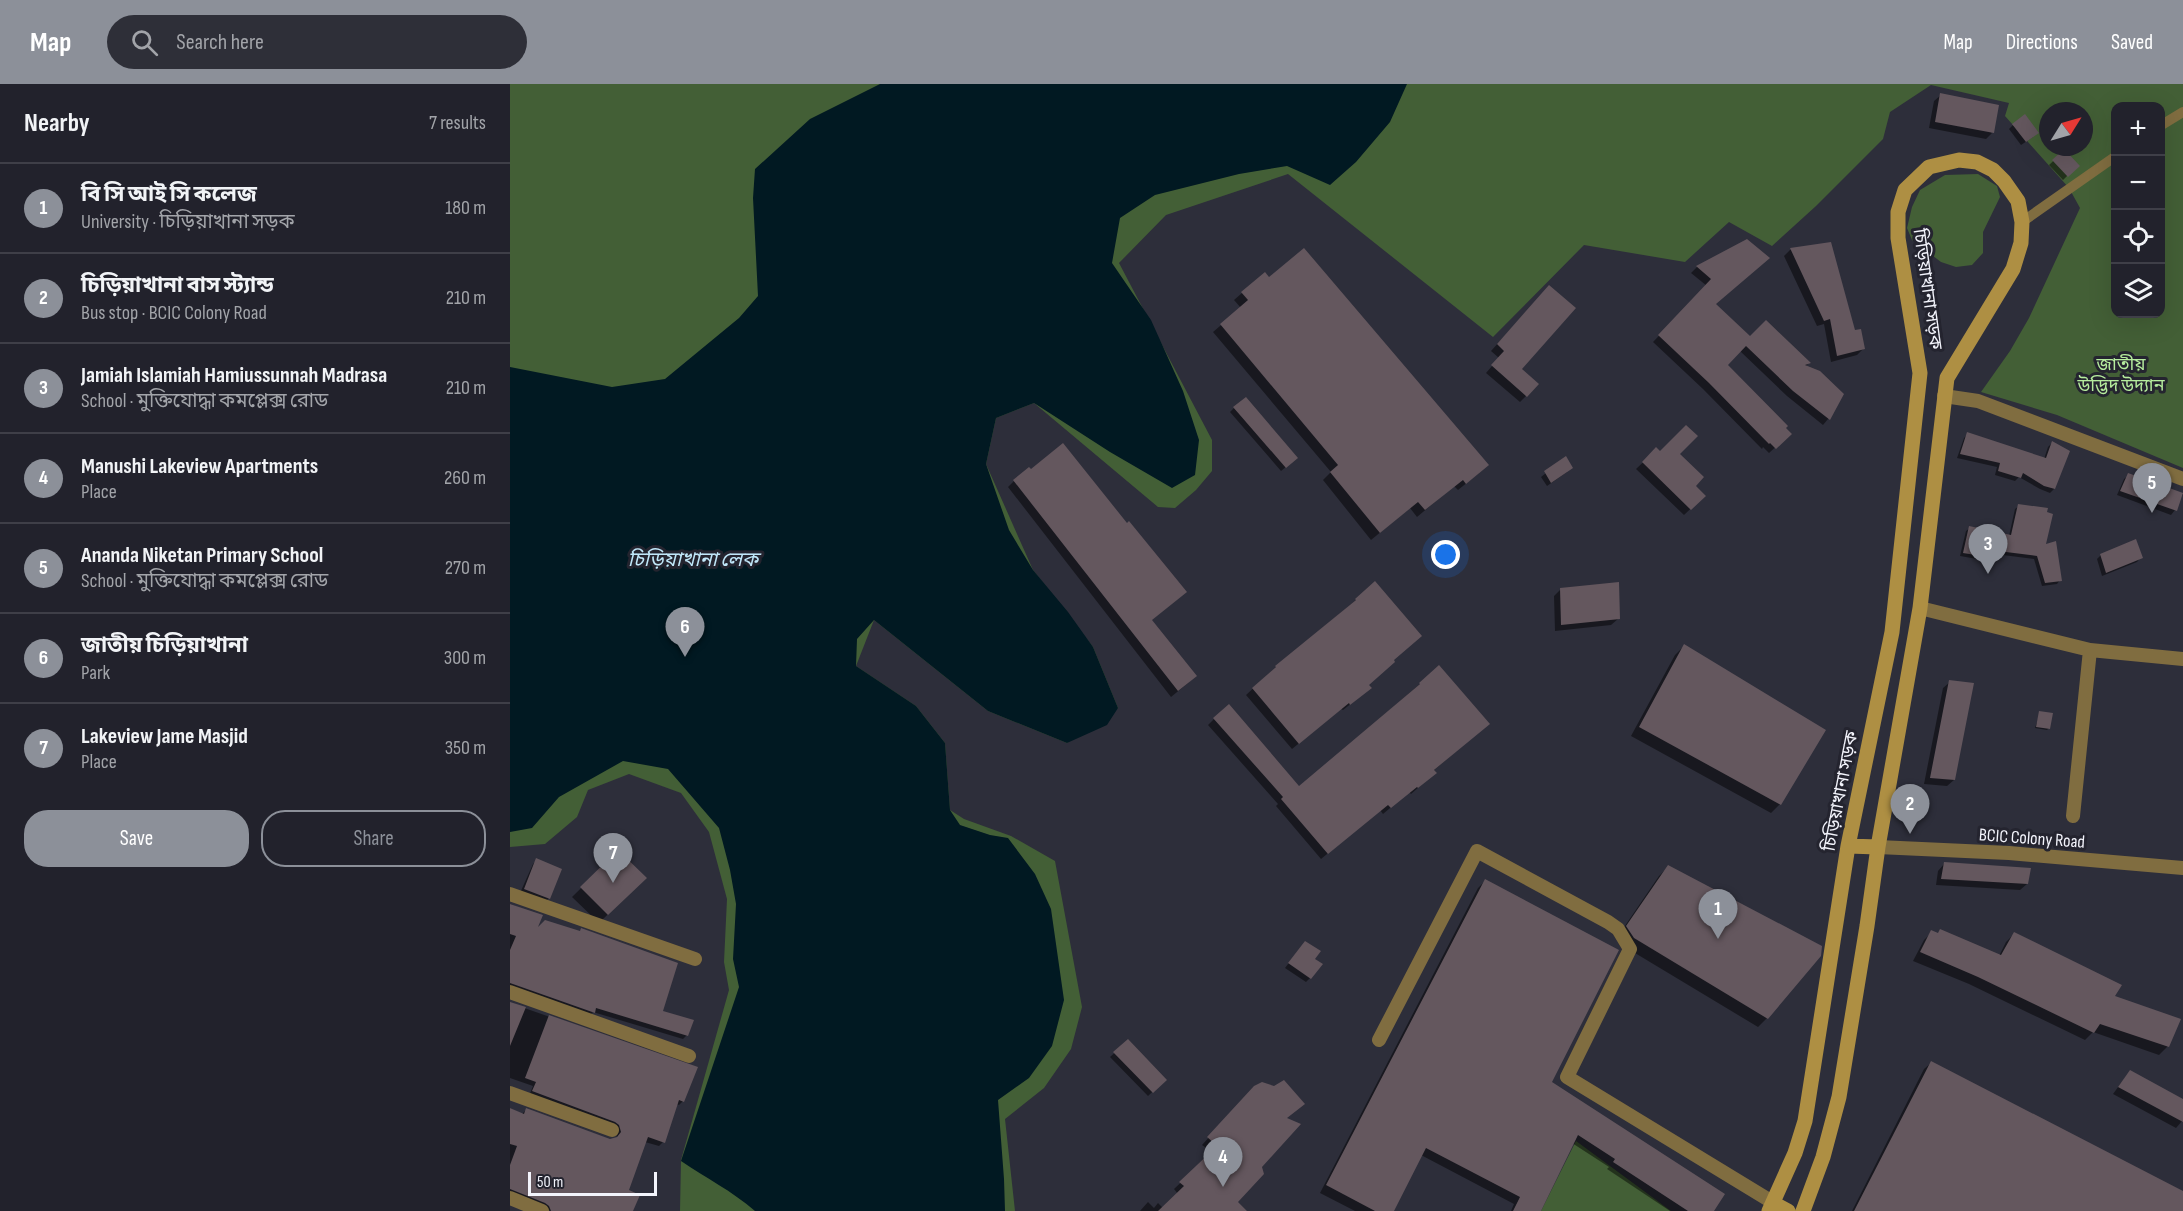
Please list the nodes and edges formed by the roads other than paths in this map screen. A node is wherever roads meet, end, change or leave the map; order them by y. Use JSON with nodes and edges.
{"nodes":[{"id":1,"x":2183,"y":112,"type":"edge"},
{"id":2,"x":2165,"y":123,"type":"edge"},
{"id":3,"x":2111,"y":159,"type":"edge"},
{"id":4,"x":2022,"y":222,"type":"junction"},
{"id":5,"x":1920,"y":373,"type":"junction"},
{"id":6,"x":1947,"y":378,"type":"junction"},
{"id":7,"x":1944,"y":396,"type":"junction"},
{"id":8,"x":2183,"y":479,"type":"edge"},
{"id":9,"x":1920,"y":608,"type":"junction"},
{"id":10,"x":2090,"y":650,"type":"junction"},
{"id":11,"x":2183,"y":659,"type":"edge"},
{"id":12,"x":2073,"y":816,"type":"dead end"},
{"id":13,"x":1848,"y":846,"type":"junction"},
{"id":14,"x":1878,"y":847,"type":"junction"},
{"id":15,"x":2183,"y":868,"type":"edge"},
{"id":16,"x":511,"y":886,"type":"edge"},
{"id":17,"x":695,"y":959,"type":"dead end"},
{"id":18,"x":510,"y":992,"type":"edge"},
{"id":19,"x":1379,"y":1040,"type":"dead end"},
{"id":20,"x":689,"y":1056,"type":"dead end"},
{"id":21,"x":510,"y":1093,"type":"edge"},
{"id":22,"x":612,"y":1130,"type":"dead end"},
{"id":23,"x":510,"y":1198,"type":"edge"},
{"id":24,"x":1772,"y":1206,"type":"edge"},
{"id":25,"x":542,"y":1211,"type":"edge"},
{"id":26,"x":1788,"y":1211,"type":"edge"},
{"id":27,"x":1803,"y":1211,"type":"edge"}],
"edges":[{"from":1,"to":2,"type":"street"},
{"from":3,"to":4,"type":"street"},
{"from":4,"to":5,"type":"main road","name":"চিড়িয়াখানা সড়ক"},
{"from":4,"to":6,"type":"main road","name":"চিড়িয়াখানা সড়ক"},
{"from":5,"to":6,"type":"main road","name":"চিড়িয়াখানা সড়ক"},
{"from":5,"to":13,"type":"main road","name":"চিড়িয়াখানা সড়ক"},
{"from":6,"to":7,"type":"main road","name":"চিড়িয়াখানা সড়ক"},
{"from":7,"to":8,"type":"street"},
{"from":7,"to":9,"type":"main road","name":"চিড়িয়াখানা সড়ক"},
{"from":9,"to":10,"type":"street"},
{"from":9,"to":14,"type":"main road","name":"চিড়িয়াখানা সড়ক"},
{"from":10,"to":11,"type":"street"},
{"from":10,"to":12,"type":"street"},
{"from":13,"to":14,"type":"main road"},
{"from":13,"to":24,"type":"main road","name":"চিড়িয়াখানা সড়ক"},
{"from":14,"to":15,"type":"street","name":"BCIC Colony Road"},
{"from":14,"to":27,"type":"main road","name":"চিড়িয়াখানা সড়ক"},
{"from":16,"to":17,"type":"street"},
{"from":18,"to":20,"type":"street"},
{"from":19,"to":24,"type":"street"},
{"from":21,"to":22,"type":"street"},
{"from":23,"to":25,"type":"street"},
{"from":24,"to":26,"type":"main road"}]}
